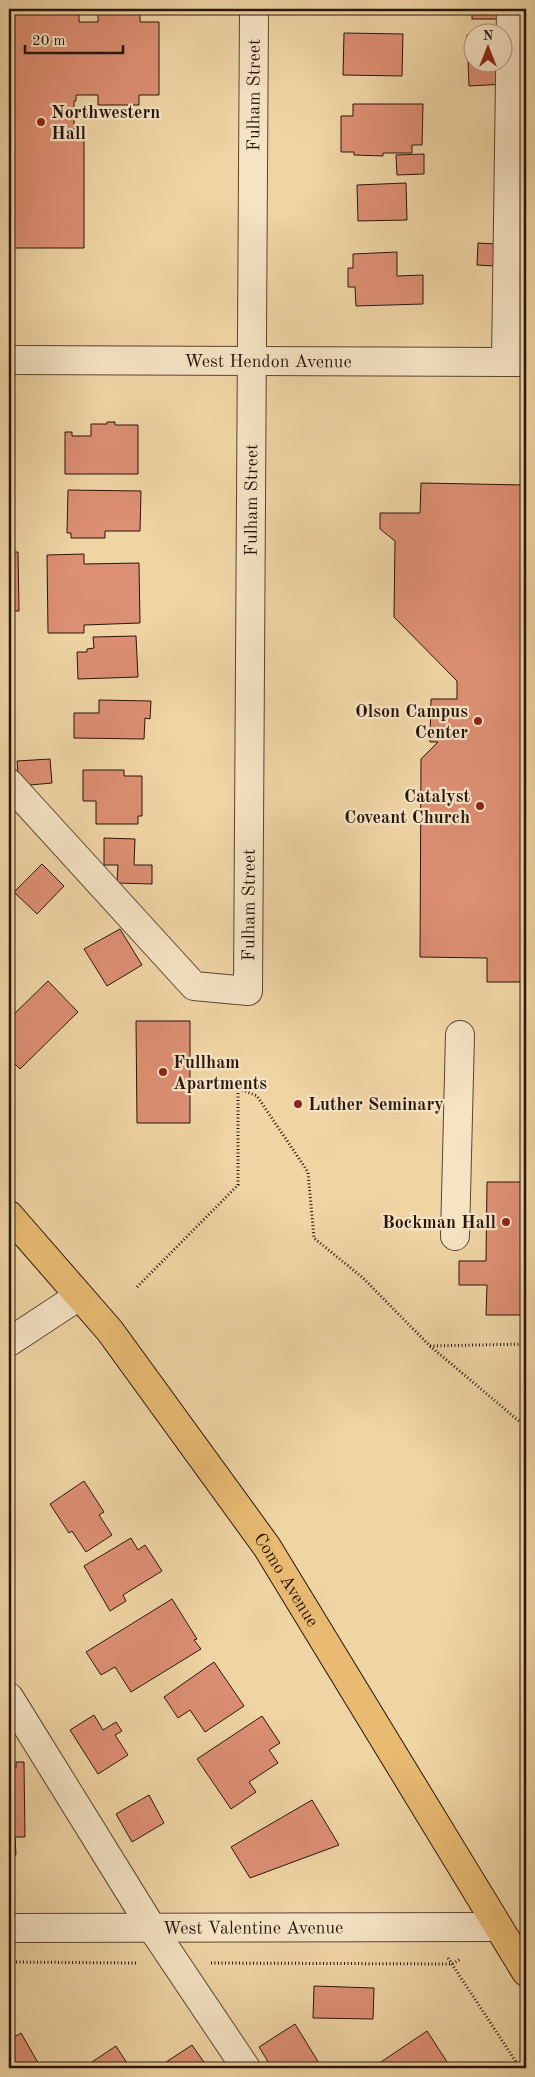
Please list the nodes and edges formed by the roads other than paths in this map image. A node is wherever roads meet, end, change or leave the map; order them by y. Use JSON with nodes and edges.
{"nodes":[{"id":1,"x":254,"y":9,"type":"edge"},
{"id":2,"x":511,"y":9,"type":"edge"},
{"id":3,"x":9,"y":360,"type":"edge"},
{"id":4,"x":251,"y":361,"type":"junction"},
{"id":5,"x":516,"y":362,"type":"edge"},
{"id":6,"x":9,"y":783,"type":"edge"},
{"id":7,"x":460,"y":1035,"type":"dead end"},
{"id":8,"x":9,"y":1215,"type":"edge"},
{"id":9,"x":455,"y":1236,"type":"dead end"},
{"id":10,"x":79,"y":1296,"type":"junction"},
{"id":11,"x":9,"y":1342,"type":"edge"},
{"id":12,"x":9,"y":1697,"type":"edge"},
{"id":13,"x":498,"y":1927,"type":"junction"},
{"id":14,"x":9,"y":1928,"type":"edge"},
{"id":15,"x":152,"y":1928,"type":"junction"},
{"id":16,"x":526,"y":1972,"type":"edge"},
{"id":17,"x":246,"y":2068,"type":"edge"}],
"edges":[{"from":1,"to":4,"type":"street","name":"Fulham Street"},
{"from":2,"to":5,"type":"street"},
{"from":3,"to":4,"type":"street","name":"West Hendon Avenue"},
{"from":4,"to":5,"type":"street","name":"West Hendon Avenue"},
{"from":4,"to":6,"type":"street","name":"Fulham Street"},
{"from":7,"to":9,"type":"street"},
{"from":8,"to":10,"type":"main road","name":"Como Avenue"},
{"from":10,"to":11,"type":"street"},
{"from":10,"to":13,"type":"main road","name":"Como Avenue"},
{"from":12,"to":15,"type":"street"},
{"from":13,"to":15,"type":"street","name":"West Valentine Avenue"},
{"from":13,"to":16,"type":"main road","name":"Como Avenue"},
{"from":14,"to":15,"type":"street","name":"West Valentine Avenue"},
{"from":15,"to":17,"type":"street"}]}
